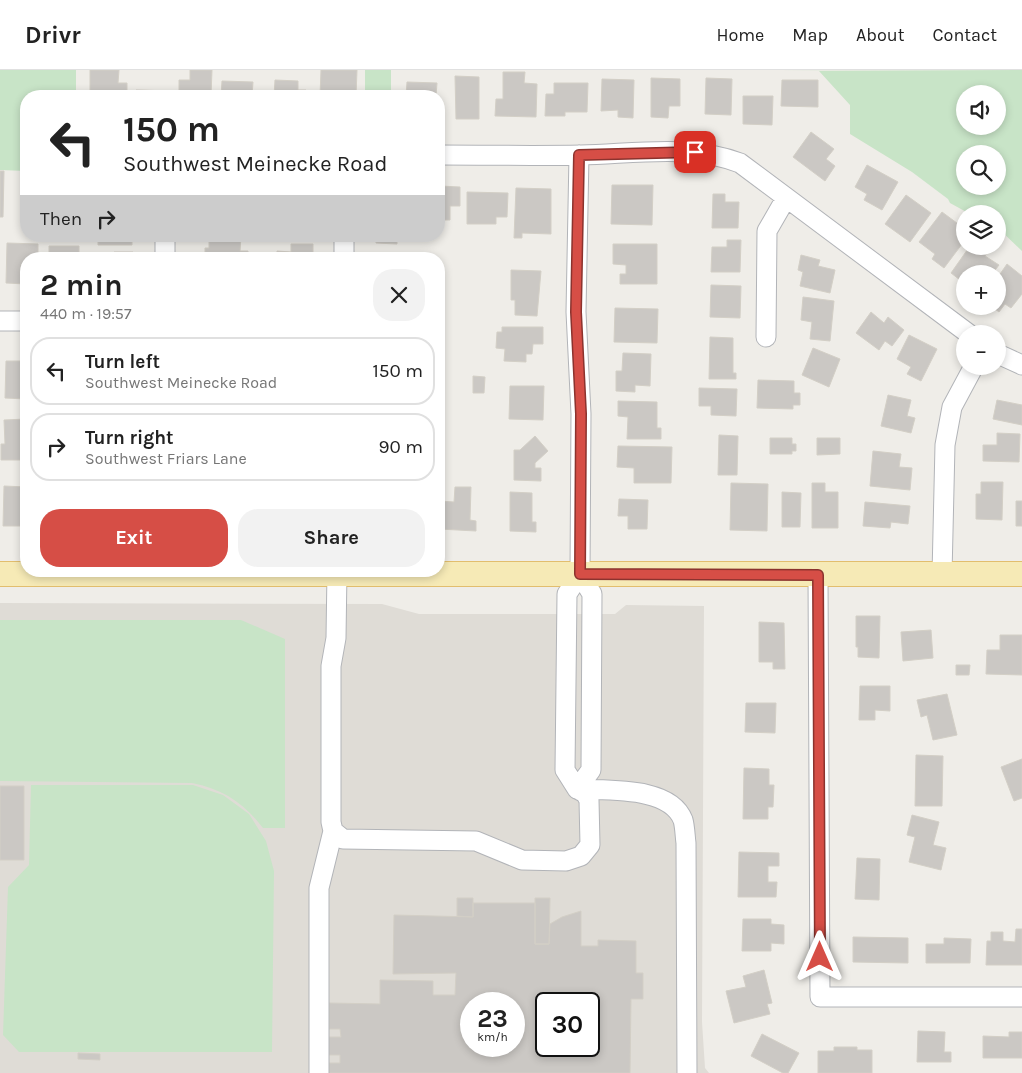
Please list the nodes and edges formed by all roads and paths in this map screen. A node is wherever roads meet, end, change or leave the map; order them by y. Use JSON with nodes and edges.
{"nodes":[{"id":1,"x":445,"y":155,"type":"edge"},
{"id":2,"x":579,"y":155,"type":"junction"},
{"id":3,"x":786,"y":198,"type":"junction"},
{"id":4,"x":0,"y":321,"type":"edge"},
{"id":5,"x":20,"y":321,"type":"edge"},
{"id":6,"x":957,"y":325,"type":"edge"},
{"id":7,"x":766,"y":338,"type":"dead end"},
{"id":8,"x":1006,"y":358,"type":"edge"},
{"id":9,"x":1022,"y":365,"type":"edge"},
{"id":10,"x":969,"y":375,"type":"edge"},
{"id":11,"x":445,"y":573,"type":"edge"},
{"id":12,"x":0,"y":574,"type":"edge"},
{"id":13,"x":20,"y":574,"type":"edge"},
{"id":14,"x":580,"y":574,"type":"junction"},
{"id":15,"x":1022,"y":574,"type":"edge"},
{"id":16,"x":818,"y":575,"type":"junction"},
{"id":17,"x":942,"y":575,"type":"junction"},
{"id":18,"x":337,"y":577,"type":"edge"},
{"id":19,"x":577,"y":789,"type":"junction"},
{"id":20,"x":333,"y":831,"type":"junction"},
{"id":21,"x":1022,"y":997,"type":"edge"},
{"id":22,"x":685,"y":1072,"type":"edge"},
{"id":23,"x":318,"y":1073,"type":"edge"}],
"edges":[{"from":1,"to":2,"type":"street"},
{"from":2,"to":3,"type":"street"},
{"from":2,"to":14,"type":"street"},
{"from":3,"to":6,"type":"street"},
{"from":3,"to":7,"type":"street"},
{"from":4,"to":5,"type":"street"},
{"from":8,"to":9,"type":"street"},
{"from":10,"to":17,"type":"street"},
{"from":11,"to":14,"type":"main road"},
{"from":12,"to":13,"type":"main road"},
{"from":14,"to":16,"type":"main road"},
{"from":14,"to":19,"type":"street"},
{"from":14,"to":19,"type":"street"},
{"from":15,"to":17,"type":"main road"},
{"from":16,"to":17,"type":"main road"},
{"from":16,"to":21,"type":"street"},
{"from":18,"to":20,"type":"street"},
{"from":19,"to":20,"type":"street"},
{"from":19,"to":22,"type":"street"},
{"from":20,"to":23,"type":"street"}]}
